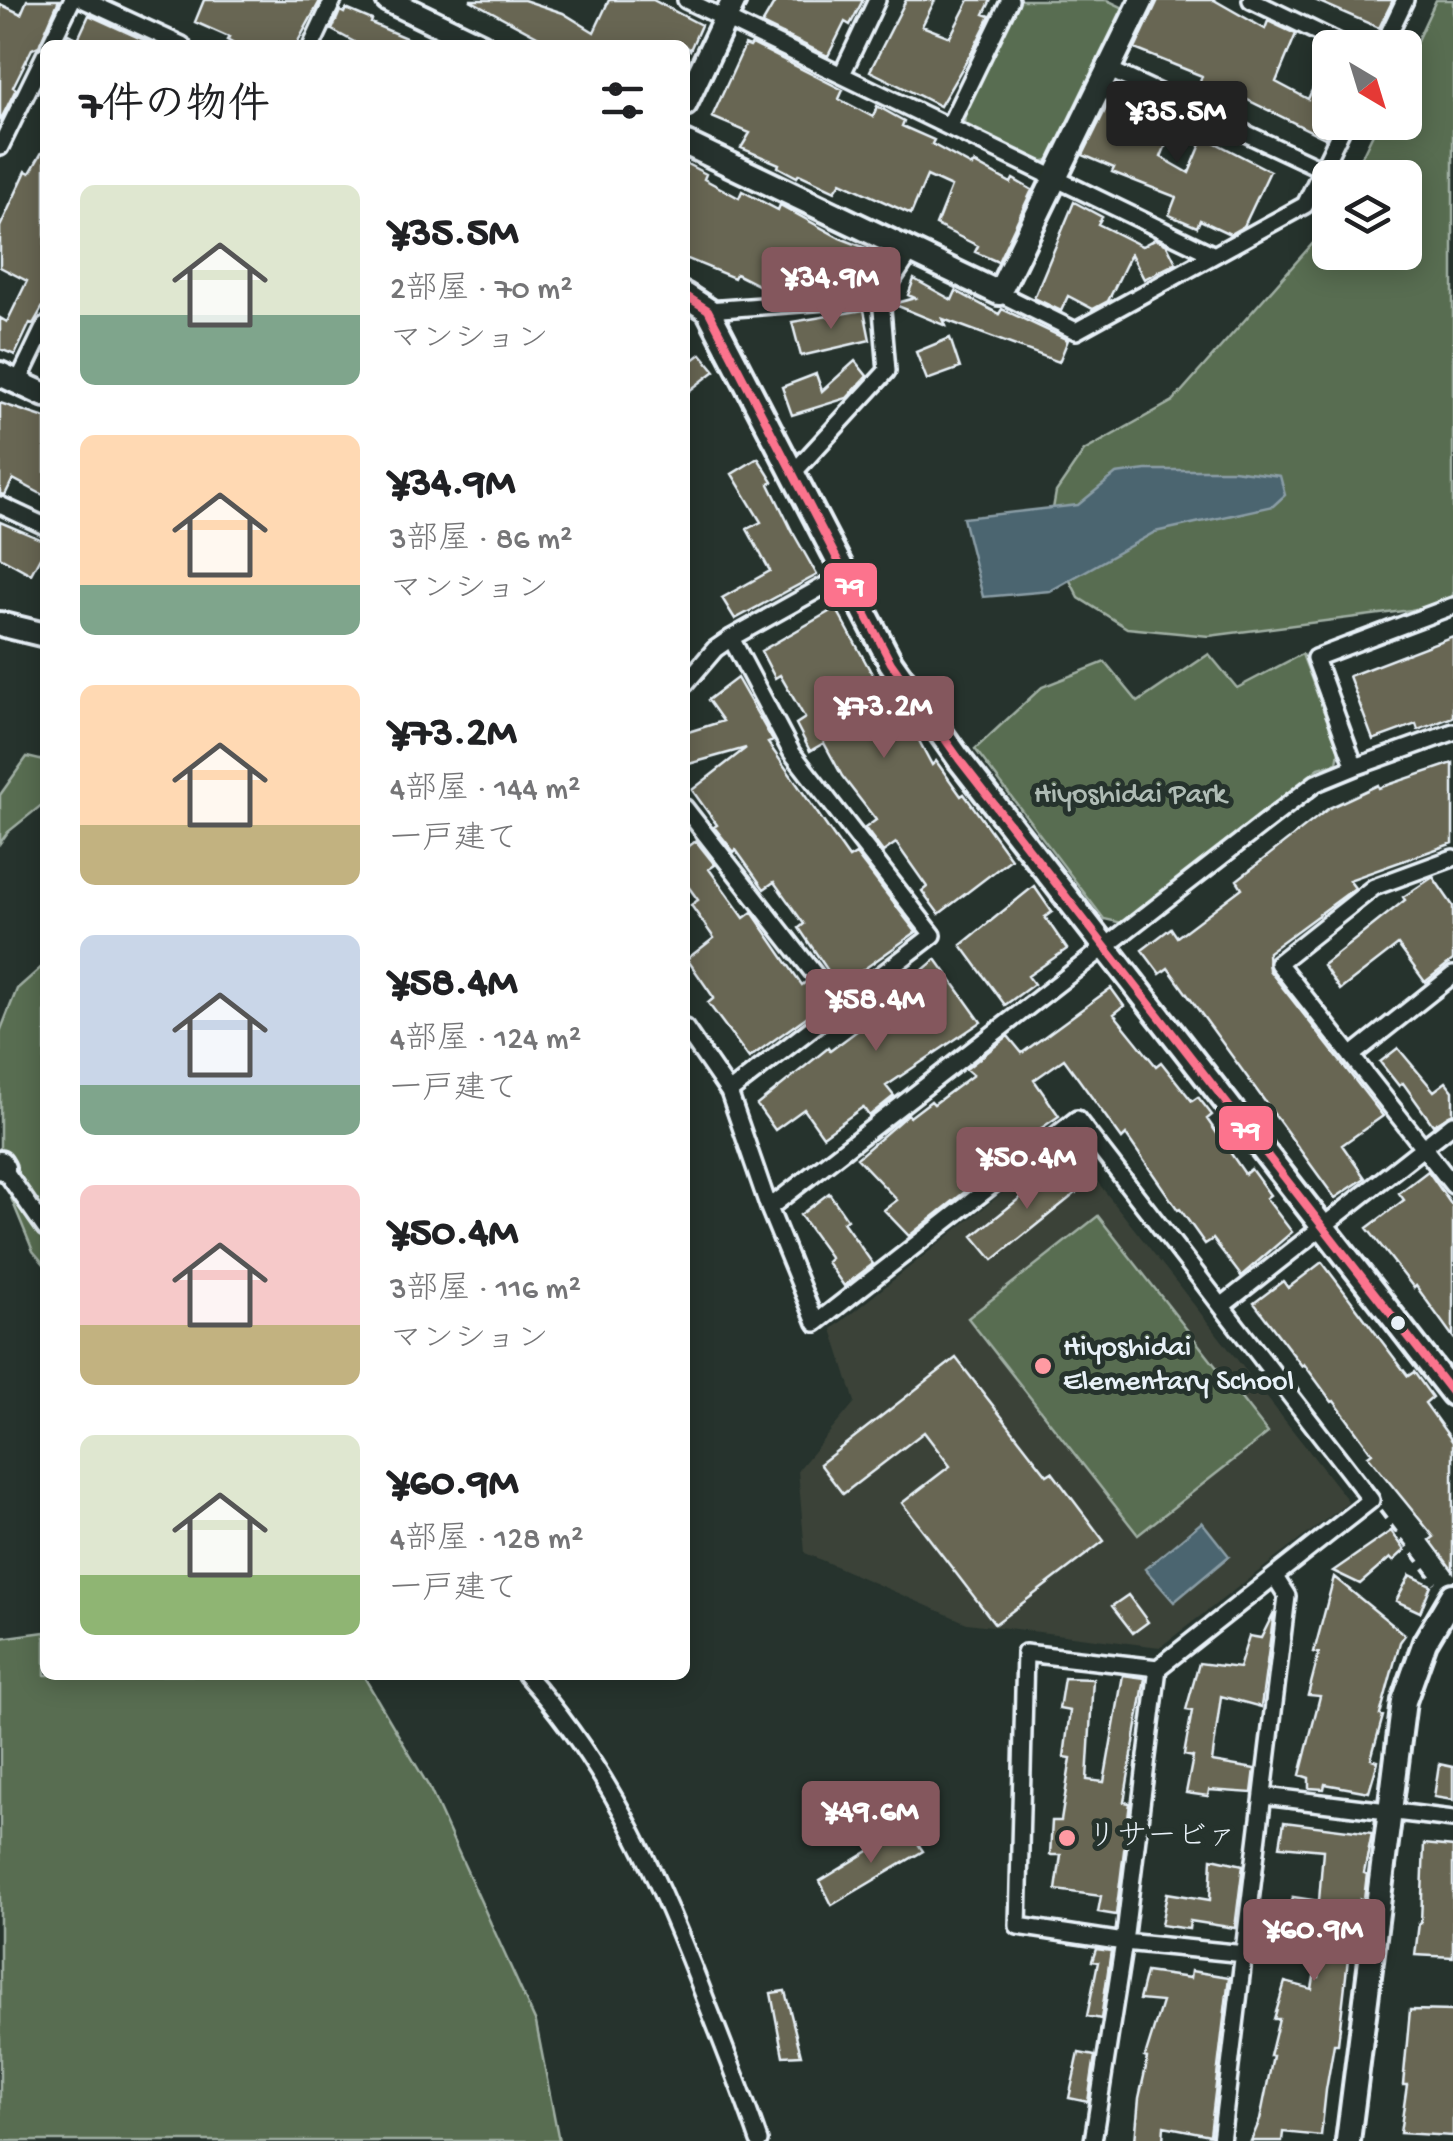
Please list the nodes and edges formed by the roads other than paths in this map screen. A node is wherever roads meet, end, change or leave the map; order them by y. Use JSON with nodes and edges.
{"nodes":[{"id":1,"x":72,"y":0,"type":"edge"},
{"id":2,"x":84,"y":0,"type":"edge"},
{"id":3,"x":333,"y":0,"type":"edge"},
{"id":4,"x":388,"y":0,"type":"edge"},
{"id":5,"x":686,"y":0,"type":"edge"},
{"id":6,"x":878,"y":0,"type":"edge"},
{"id":7,"x":1010,"y":0,"type":"edge"},
{"id":8,"x":1142,"y":0,"type":"edge"},
{"id":9,"x":1251,"y":0,"type":"edge"},
{"id":10,"x":1405,"y":0,"type":"edge"},
{"id":11,"x":730,"y":9,"type":"edge"},
{"id":12,"x":1313,"y":30,"type":"edge"},
{"id":13,"x":1391,"y":30,"type":"edge"},
{"id":14,"x":52,"y":40,"type":"edge"},
{"id":15,"x":171,"y":40,"type":"edge"},
{"id":16,"x":314,"y":40,"type":"edge"},
{"id":17,"x":471,"y":40,"type":"edge"},
{"id":18,"x":40,"y":65,"type":"edge"},
{"id":19,"x":1108,"y":69,"type":"junction"},
{"id":20,"x":842,"y":74,"type":"junction"},
{"id":21,"x":690,"y":93,"type":"edge"},
{"id":22,"x":949,"y":126,"type":"junction"},
{"id":23,"x":690,"y":145,"type":"edge"},
{"id":24,"x":0,"y":147,"type":"edge"},
{"id":25,"x":1312,"y":164,"type":"edge"},
{"id":26,"x":1055,"y":178,"type":"junction"},
{"id":27,"x":1312,"y":190,"type":"edge"},
{"id":28,"x":912,"y":252,"type":"junction"},
{"id":29,"x":1212,"y":254,"type":"junction"},
{"id":30,"x":999,"y":293,"type":"junction"},
{"id":31,"x":881,"y":297,"type":"junction"},
{"id":32,"x":690,"y":298,"type":"edge"},
{"id":33,"x":708,"y":310,"type":"junction"},
{"id":34,"x":40,"y":333,"type":"edge"},
{"id":35,"x":9,"y":378,"type":"edge"},
{"id":36,"x":40,"y":393,"type":"edge"},
{"id":37,"x":794,"y":472,"type":"junction"},
{"id":38,"x":0,"y":504,"type":"edge"},
{"id":39,"x":40,"y":524,"type":"edge"},
{"id":40,"x":844,"y":575,"type":"junction"},
{"id":41,"x":1453,"y":606,"type":"edge"},
{"id":42,"x":0,"y":624,"type":"edge"},
{"id":43,"x":40,"y":634,"type":"edge"},
{"id":44,"x":731,"y":638,"type":"junction"},
{"id":45,"x":690,"y":678,"type":"edge"},
{"id":46,"x":1453,"y":732,"type":"edge"},
{"id":47,"x":1355,"y":767,"type":"junction"},
{"id":48,"x":690,"y":814,"type":"edge"},
{"id":49,"x":1453,"y":858,"type":"edge"},
{"id":50,"x":1105,"y":946,"type":"junction"},
{"id":51,"x":1453,"y":975,"type":"edge"},
{"id":52,"x":840,"y":1007,"type":"junction"},
{"id":53,"x":690,"y":1035,"type":"edge"},
{"id":54,"x":1351,"y":1056,"type":"junction"},
{"id":55,"x":730,"y":1092,"type":"junction"},
{"id":56,"x":1453,"y":1124,"type":"edge"},
{"id":57,"x":1424,"y":1146,"type":"junction"},
{"id":58,"x":2,"y":1165,"type":"edge"},
{"id":59,"x":1453,"y":1185,"type":"edge"},
{"id":60,"x":769,"y":1208,"type":"junction"},
{"id":61,"x":40,"y":1221,"type":"edge"},
{"id":62,"x":1321,"y":1225,"type":"junction"},
{"id":63,"x":1223,"y":1306,"type":"junction"},
{"id":64,"x":1453,"y":1394,"type":"edge"},
{"id":65,"x":1274,"y":1577,"type":"junction"},
{"id":66,"x":1446,"y":1592,"type":"edge"},
{"id":67,"x":1158,"y":1668,"type":"junction"},
{"id":68,"x":530,"y":1680,"type":"edge"},
{"id":69,"x":1264,"y":1796,"type":"junction"},
{"id":70,"x":1391,"y":1812,"type":"junction"},
{"id":71,"x":1453,"y":1819,"type":"edge"},
{"id":72,"x":1124,"y":1942,"type":"junction"},
{"id":73,"x":1245,"y":1954,"type":"junction"},
{"id":74,"x":759,"y":2141,"type":"edge"},
{"id":75,"x":1092,"y":2141,"type":"edge"},
{"id":76,"x":1221,"y":2141,"type":"edge"},
{"id":77,"x":1348,"y":2141,"type":"edge"}],
"edges":[{"from":1,"to":14,"type":"street"},
{"from":2,"to":15,"type":"street"},
{"from":3,"to":16,"type":"street"},
{"from":4,"to":17,"type":"street"},
{"from":5,"to":11,"type":"street"},
{"from":6,"to":20,"type":"street"},
{"from":7,"to":22,"type":"street"},
{"from":8,"to":19,"type":"street"},
{"from":9,"to":12,"type":"street"},
{"from":10,"to":13,"type":"street"},
{"from":11,"to":20,"type":"street"},
{"from":11,"to":21,"type":"street"},
{"from":18,"to":24,"type":"street"},
{"from":19,"to":25,"type":"street"},
{"from":19,"to":26,"type":"street"},
{"from":20,"to":22,"type":"street"},
{"from":22,"to":26,"type":"street"},
{"from":23,"to":28,"type":"street"},
{"from":26,"to":29,"type":"street"},
{"from":26,"to":30,"type":"street"},
{"from":27,"to":29,"type":"street"},
{"from":28,"to":30,"type":"street"},
{"from":28,"to":31,"type":"street"},
{"from":29,"to":30,"type":"street"},
{"from":31,"to":33,"type":"street"},
{"from":31,"to":37,"type":"street"},
{"from":32,"to":33,"type":"street"},
{"from":33,"to":37,"type":"street"},
{"from":34,"to":35,"type":"street"},
{"from":35,"to":36,"type":"street"},
{"from":37,"to":40,"type":"street"},
{"from":38,"to":39,"type":"street"},
{"from":40,"to":44,"type":"street"},
{"from":40,"to":50,"type":"street"},
{"from":41,"to":47,"type":"street"},
{"from":42,"to":43,"type":"street"},
{"from":44,"to":45,"type":"street"},
{"from":44,"to":52,"type":"street"},
{"from":46,"to":47,"type":"street"},
{"from":47,"to":50,"type":"street"},
{"from":48,"to":52,"type":"street"},
{"from":49,"to":54,"type":"street"},
{"from":50,"to":60,"type":"street"},
{"from":50,"to":62,"type":"street"},
{"from":51,"to":54,"type":"street"},
{"from":52,"to":55,"type":"street"},
{"from":53,"to":55,"type":"street"},
{"from":54,"to":57,"type":"street"},
{"from":55,"to":60,"type":"street"},
{"from":56,"to":57,"type":"street"},
{"from":57,"to":59,"type":"street"},
{"from":57,"to":62,"type":"street"},
{"from":58,"to":61,"type":"street"},
{"from":60,"to":63,"type":"street"},
{"from":62,"to":63,"type":"street"},
{"from":62,"to":64,"type":"street"},
{"from":63,"to":65,"type":"street"},
{"from":65,"to":67,"type":"street"},
{"from":65,"to":69,"type":"street"},
{"from":66,"to":70,"type":"street"},
{"from":67,"to":72,"type":"street"},
{"from":67,"to":72,"type":"street"},
{"from":68,"to":74,"type":"street"},
{"from":69,"to":70,"type":"street"},
{"from":69,"to":73,"type":"street"},
{"from":70,"to":71,"type":"street"},
{"from":70,"to":77,"type":"street"},
{"from":72,"to":73,"type":"street"},
{"from":72,"to":75,"type":"street"},
{"from":73,"to":76,"type":"street"}]}
